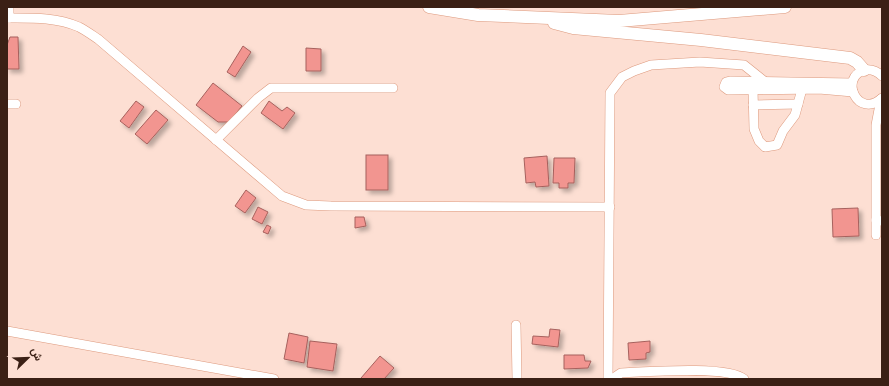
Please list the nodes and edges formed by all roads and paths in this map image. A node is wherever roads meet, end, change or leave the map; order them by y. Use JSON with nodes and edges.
{"nodes":[{"id":1,"x":9,"y":7,"type":"edge"},
{"id":2,"x":429,"y":7,"type":"edge"},
{"id":3,"x":785,"y":7,"type":"edge"},
{"id":4,"x":526,"y":17,"type":"junction"},
{"id":5,"x":8,"y":18,"type":"edge"},
{"id":6,"x":864,"y":70,"type":"junction"},
{"id":7,"x":882,"y":75,"type":"edge"},
{"id":8,"x":764,"y":81,"type":"junction"},
{"id":9,"x":787,"y":82,"type":"junction"},
{"id":10,"x":852,"y":83,"type":"junction"},
{"id":11,"x":393,"y":88,"type":"dead end"},
{"id":12,"x":753,"y":89,"type":"junction"},
{"id":13,"x":802,"y":89,"type":"junction"},
{"id":14,"x":853,"y":92,"type":"junction"},
{"id":15,"x":881,"y":99,"type":"edge"},
{"id":16,"x":798,"y":104,"type":"junction"},
{"id":17,"x":866,"y":104,"type":"junction"},
{"id":18,"x":753,"y":105,"type":"junction"},
{"id":19,"x":876,"y":124,"type":"junction"},
{"id":20,"x":216,"y":140,"type":"junction"},
{"id":21,"x":610,"y":207,"type":"junction"},
{"id":22,"x":879,"y":220,"type":"edge"},
{"id":23,"x":876,"y":235,"type":"dead end"},
{"id":24,"x":516,"y":325,"type":"dead end"},
{"id":25,"x":7,"y":331,"type":"edge"},
{"id":26,"x":608,"y":363,"type":"junction"},
{"id":27,"x":621,"y":373,"type":"junction"},
{"id":28,"x":679,"y":375,"type":"edge"},
{"id":29,"x":274,"y":379,"type":"edge"},
{"id":30,"x":517,"y":379,"type":"edge"},
{"id":31,"x":608,"y":379,"type":"edge"},
{"id":32,"x":612,"y":379,"type":"edge"},
{"id":33,"x":744,"y":379,"type":"edge"}],
"edges":[{"from":1,"to":5,"type":"street"},
{"from":2,"to":4,"type":"main road"},
{"from":3,"to":4,"type":"main road"},
{"from":4,"to":6,"type":"main road"},
{"from":5,"to":20,"type":"street"},
{"from":6,"to":7,"type":"street"},
{"from":6,"to":10,"type":"street"},
{"from":8,"to":9,"type":"street"},
{"from":8,"to":12,"type":"street"},
{"from":8,"to":21,"type":"street"},
{"from":9,"to":10,"type":"street"},
{"from":9,"to":12,"type":"street"},
{"from":10,"to":14,"type":"street"},
{"from":11,"to":20,"type":"street"},
{"from":12,"to":13,"type":"street"},
{"from":12,"to":18,"type":"street"},
{"from":13,"to":14,"type":"street"},
{"from":13,"to":16,"type":"street"},
{"from":14,"to":17,"type":"street"},
{"from":15,"to":17,"type":"street"},
{"from":15,"to":19,"type":"street"},
{"from":16,"to":18,"type":"street"},
{"from":16,"to":18,"type":"street"},
{"from":17,"to":19,"type":"street"},
{"from":19,"to":22,"type":"street"},
{"from":20,"to":21,"type":"street"},
{"from":21,"to":26,"type":"street"},
{"from":22,"to":23,"type":"street"},
{"from":24,"to":30,"type":"street"},
{"from":25,"to":29,"type":"street"},
{"from":26,"to":27,"type":"street"},
{"from":26,"to":31,"type":"street"},
{"from":27,"to":28,"type":"street"},
{"from":27,"to":32,"type":"street"},
{"from":28,"to":33,"type":"street"}]}
